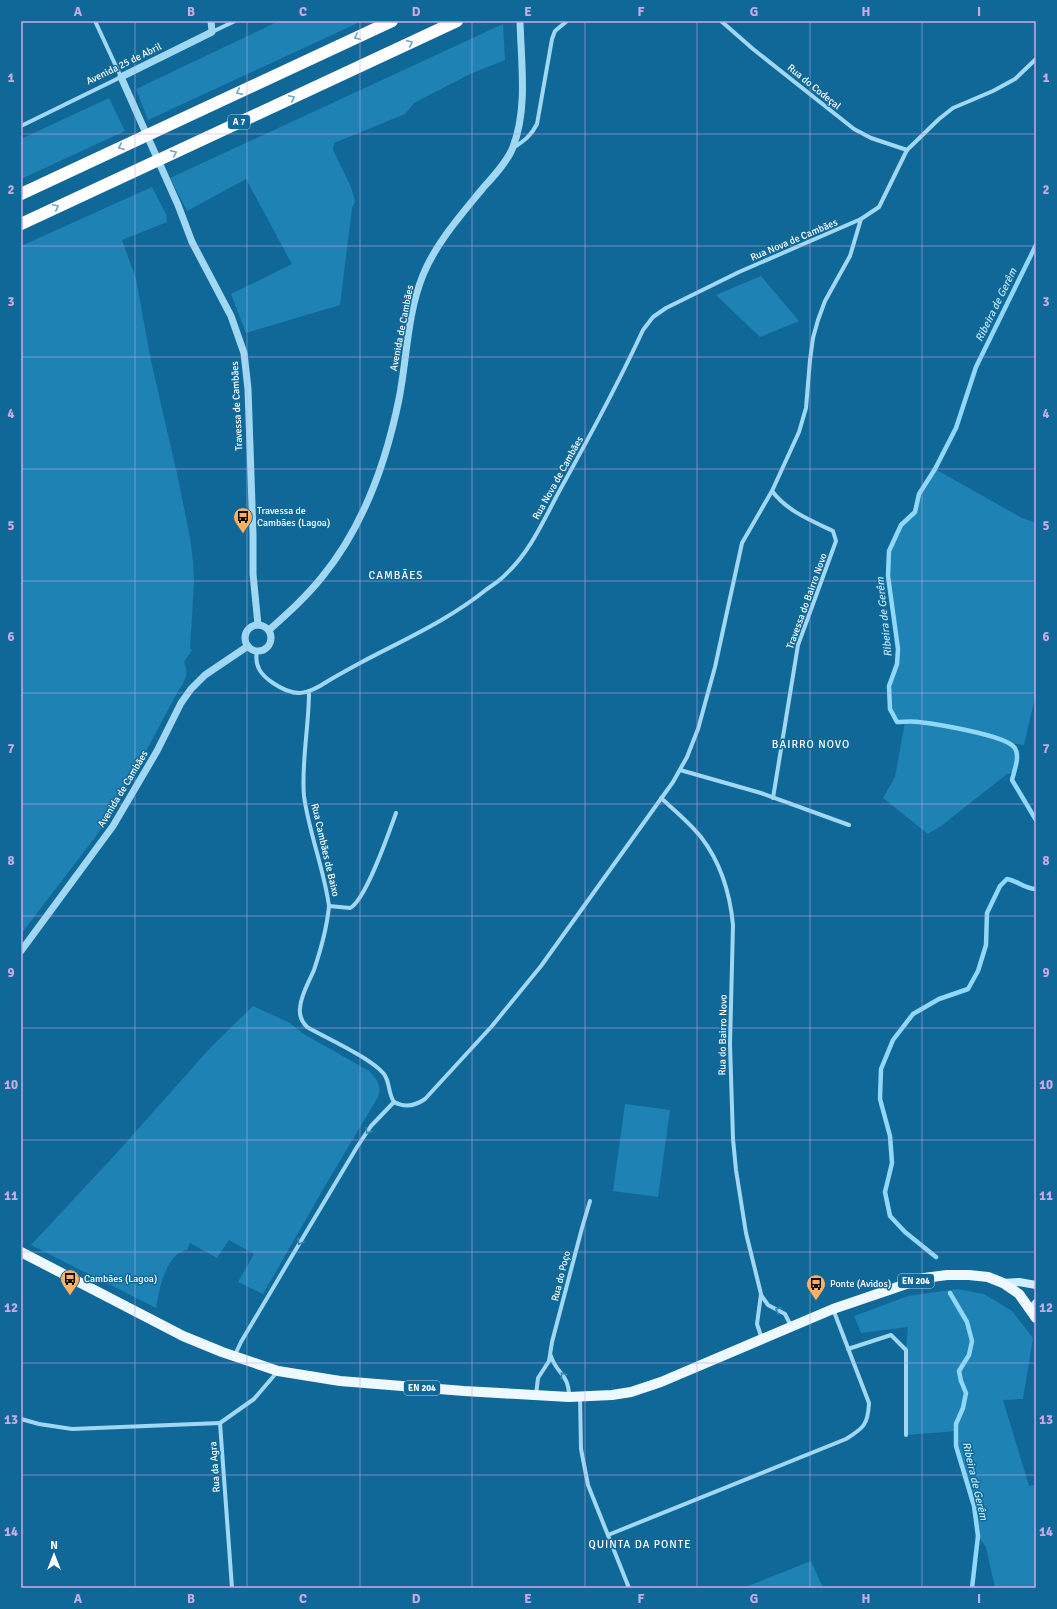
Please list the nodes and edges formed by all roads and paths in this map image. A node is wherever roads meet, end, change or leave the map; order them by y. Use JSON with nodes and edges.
{"nodes":[{"id":1,"x":95,"y":21,"type":"edge"},
{"id":2,"x":211,"y":21,"type":"edge"},
{"id":3,"x":235,"y":21,"type":"edge"},
{"id":4,"x":392,"y":21,"type":"edge"},
{"id":5,"x":457,"y":21,"type":"edge"},
{"id":6,"x":520,"y":21,"type":"edge"},
{"id":7,"x":567,"y":21,"type":"edge"},
{"id":8,"x":721,"y":21,"type":"edge"},
{"id":9,"x":212,"y":32,"type":"junction"},
{"id":10,"x":1036,"y":59,"type":"edge"},
{"id":11,"x":121,"y":77,"type":"junction"},
{"id":12,"x":21,"y":126,"type":"edge"},
{"id":13,"x":513,"y":148,"type":"junction"},
{"id":14,"x":907,"y":150,"type":"junction"},
{"id":15,"x":21,"y":194,"type":"edge"},
{"id":16,"x":861,"y":219,"type":"junction"},
{"id":17,"x":21,"y":224,"type":"edge"},
{"id":18,"x":772,"y":491,"type":"junction"},
{"id":19,"x":258,"y":625,"type":"junction"},
{"id":20,"x":269,"y":630,"type":"junction"},
{"id":21,"x":248,"y":646,"type":"junction"},
{"id":22,"x":258,"y":651,"type":"junction"},
{"id":23,"x":309,"y":692,"type":"junction"},
{"id":24,"x":680,"y":770,"type":"junction"},
{"id":25,"x":661,"y":798,"type":"junction"},
{"id":26,"x":773,"y":798,"type":"junction"},
{"id":27,"x":396,"y":813,"type":"dead end"},
{"id":28,"x":849,"y":825,"type":"dead end"},
{"id":29,"x":329,"y":906,"type":"junction"},
{"id":30,"x":21,"y":951,"type":"edge"},
{"id":31,"x":394,"y":1102,"type":"junction"},
{"id":32,"x":590,"y":1201,"type":"dead end"},
{"id":33,"x":21,"y":1252,"type":"edge"},
{"id":34,"x":1003,"y":1283,"type":"junction"},
{"id":35,"x":1036,"y":1285,"type":"edge"},
{"id":36,"x":761,"y":1294,"type":"junction"},
{"id":37,"x":833,"y":1309,"type":"junction"},
{"id":38,"x":1035,"y":1310,"type":"edge"},
{"id":39,"x":792,"y":1327,"type":"junction"},
{"id":40,"x":762,"y":1340,"type":"junction"},
{"id":41,"x":848,"y":1349,"type":"junction"},
{"id":42,"x":550,"y":1355,"type":"junction"},
{"id":43,"x":234,"y":1357,"type":"junction"},
{"id":44,"x":278,"y":1371,"type":"junction"},
{"id":45,"x":536,"y":1396,"type":"junction"},
{"id":46,"x":575,"y":1397,"type":"junction"},
{"id":47,"x":21,"y":1419,"type":"edge"},
{"id":48,"x":220,"y":1424,"type":"junction"},
{"id":49,"x":906,"y":1435,"type":"dead end"},
{"id":50,"x":608,"y":1534,"type":"junction"},
{"id":51,"x":232,"y":1588,"type":"edge"},
{"id":52,"x":628,"y":1588,"type":"edge"}],
"edges":[{"from":1,"to":11,"type":"street"},
{"from":2,"to":9,"type":"street"},
{"from":3,"to":9,"type":"street","name":"Avenida 25 de Abril"},
{"from":4,"to":15,"type":"highway","one_way":true},
{"from":17,"to":5,"type":"highway","number":"A 7","one_way":true},
{"from":6,"to":13,"type":"street","name":"Avenida de Cambães"},
{"from":7,"to":13,"type":"street"},
{"from":8,"to":14,"type":"street","name":"Rua do Codeçal"},
{"from":9,"to":11,"type":"street","name":"Avenida 25 de Abril"},
{"from":10,"to":14,"type":"street"},
{"from":11,"to":12,"type":"street","name":"Avenida 25 de Abril"},
{"from":11,"to":19,"type":"street","name":"Travessa de Cambães"},
{"from":13,"to":20,"type":"street","name":"Avenida de Cambães"},
{"from":14,"to":16,"type":"street","name":"Rua Nova de Cambães"},
{"from":16,"to":18,"type":"street"},
{"from":16,"to":23,"type":"street","name":"Rua Nova de Cambães"},
{"from":18,"to":24,"type":"street"},
{"from":18,"to":26,"type":"street","name":"Travessa do Bairro Novo"},
{"from":19,"to":20,"type":"street"},
{"from":19,"to":21,"type":"street"},
{"from":20,"to":22,"type":"street"},
{"from":21,"to":22,"type":"street"},
{"from":21,"to":30,"type":"street","name":"Avenida de Cambães"},
{"from":22,"to":23,"type":"street","name":"Rua Nova de Cambães"},
{"from":23,"to":29,"type":"street","name":"Rua Cambães de Baixo"},
{"from":24,"to":25,"type":"street"},
{"from":24,"to":26,"type":"street"},
{"from":25,"to":31,"type":"street"},
{"from":25,"to":36,"type":"street","name":"Rua do Bairro Novo"},
{"from":26,"to":28,"type":"street"},
{"from":27,"to":29,"type":"street"},
{"from":29,"to":31,"type":"street","name":"Rua Cambães de Baixo"},
{"from":31,"to":43,"type":"street","one_way":true},
{"from":32,"to":42,"type":"street","name":"Rua do Poço"},
{"from":33,"to":43,"type":"main road","number":"EN 204"},
{"from":34,"to":35,"type":"main road"},
{"from":34,"to":37,"type":"main road","number":"EN 204"},
{"from":34,"to":38,"type":"main road","number":"EN 204"},
{"from":39,"to":36,"type":"street","one_way":true},
{"from":36,"to":40,"type":"street"},
{"from":37,"to":39,"type":"main road","number":"EN 204"},
{"from":37,"to":41,"type":"street"},
{"from":39,"to":40,"type":"main road","number":"EN 204"},
{"from":40,"to":46,"type":"main road","number":"EN 204"},
{"from":41,"to":49,"type":"street"},
{"from":41,"to":50,"type":"street"},
{"from":42,"to":45,"type":"street","name":"Rua do Poço"},
{"from":46,"to":42,"type":"street","one_way":true},
{"from":43,"to":44,"type":"main road","number":"EN 204"},
{"from":44,"to":45,"type":"main road","number":"EN 204"},
{"from":44,"to":48,"type":"street"},
{"from":45,"to":46,"type":"main road","number":"EN 204"},
{"from":46,"to":50,"type":"street"},
{"from":47,"to":48,"type":"street"},
{"from":48,"to":51,"type":"street","name":"Rua da Agra"},
{"from":50,"to":52,"type":"street"}]}
